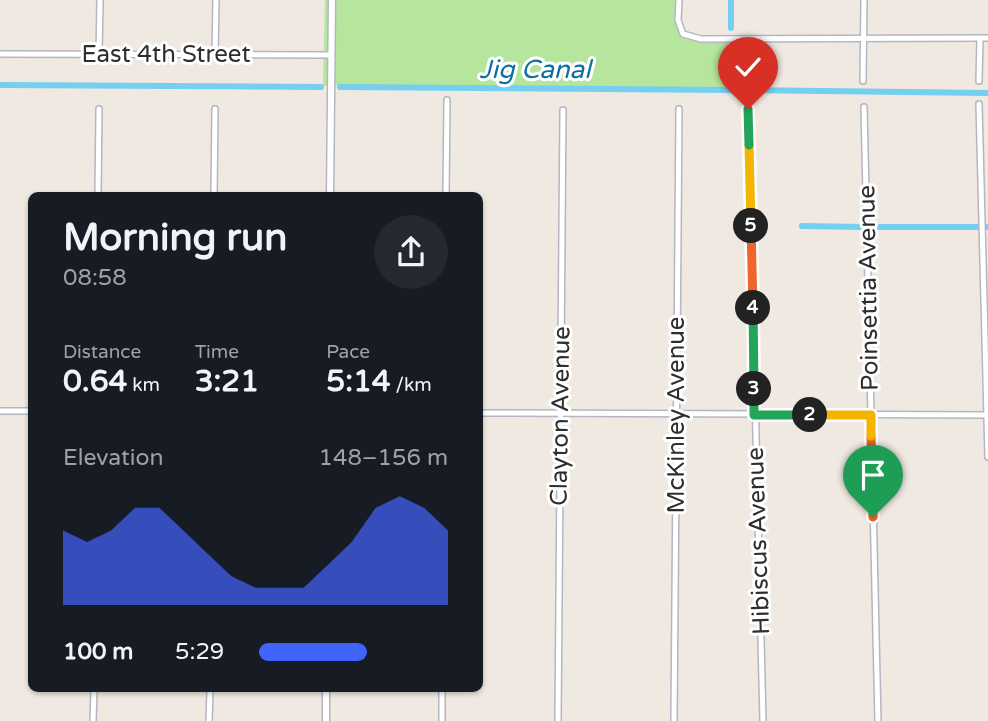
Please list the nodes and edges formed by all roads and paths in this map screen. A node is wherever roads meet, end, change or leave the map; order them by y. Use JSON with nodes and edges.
{"nodes":[{"id":1,"x":100,"y":0,"type":"edge"},
{"id":2,"x":216,"y":0,"type":"edge"},
{"id":3,"x":332,"y":0,"type":"edge"},
{"id":4,"x":678,"y":0,"type":"edge"},
{"id":5,"x":864,"y":0,"type":"edge"},
{"id":6,"x":864,"y":38,"type":"junction"},
{"id":7,"x":980,"y":38,"type":"junction"},
{"id":8,"x":988,"y":38,"type":"edge"},
{"id":9,"x":0,"y":54,"type":"edge"},
{"id":10,"x":99,"y":54,"type":"junction"},
{"id":11,"x":215,"y":54,"type":"junction"},
{"id":12,"x":331,"y":55,"type":"junction"},
{"id":13,"x":863,"y":81,"type":"dead end"},
{"id":14,"x":979,"y":81,"type":"dead end"},
{"id":15,"x":447,"y":100,"type":"dead end"},
{"id":16,"x":979,"y":104,"type":"dead end"},
{"id":17,"x":864,"y":107,"type":"dead end"},
{"id":18,"x":99,"y":109,"type":"dead end"},
{"id":19,"x":215,"y":109,"type":"dead end"},
{"id":20,"x":679,"y":109,"type":"dead end"},
{"id":21,"x":748,"y":109,"type":"dead end"},
{"id":22,"x":563,"y":110,"type":"dead end"},
{"id":23,"x":98,"y":192,"type":"edge"},
{"id":24,"x":214,"y":192,"type":"edge"},
{"id":25,"x":330,"y":192,"type":"edge"},
{"id":26,"x":446,"y":192,"type":"edge"},
{"id":27,"x":0,"y":411,"type":"edge"},
{"id":28,"x":28,"y":411,"type":"edge"},
{"id":29,"x":483,"y":414,"type":"edge"},
{"id":30,"x":560,"y":414,"type":"junction"},
{"id":31,"x":677,"y":415,"type":"junction"},
{"id":32,"x":754,"y":415,"type":"junction"},
{"id":33,"x":871,"y":415,"type":"junction"},
{"id":34,"x":988,"y":415,"type":"edge"},
{"id":35,"x":988,"y":457,"type":"edge"},
{"id":36,"x":94,"y":692,"type":"edge"},
{"id":37,"x":210,"y":692,"type":"edge"},
{"id":38,"x":326,"y":692,"type":"edge"},
{"id":39,"x":442,"y":692,"type":"edge"},
{"id":40,"x":93,"y":721,"type":"edge"},
{"id":41,"x":209,"y":721,"type":"edge"},
{"id":42,"x":326,"y":721,"type":"edge"},
{"id":43,"x":442,"y":721,"type":"edge"},
{"id":44,"x":558,"y":721,"type":"edge"},
{"id":45,"x":674,"y":721,"type":"edge"},
{"id":46,"x":763,"y":721,"type":"edge"},
{"id":47,"x":878,"y":721,"type":"edge"}],
"edges":[{"from":1,"to":10,"type":"street"},
{"from":2,"to":11,"type":"street"},
{"from":3,"to":12,"type":"street"},
{"from":4,"to":6,"type":"street"},
{"from":5,"to":6,"type":"street"},
{"from":6,"to":7,"type":"street"},
{"from":6,"to":13,"type":"street"},
{"from":7,"to":8,"type":"street"},
{"from":7,"to":14,"type":"street"},
{"from":9,"to":10,"type":"street","name":"East 4th Street"},
{"from":10,"to":11,"type":"street","name":"East 4th Street"},
{"from":11,"to":12,"type":"street","name":"East 4th Street"},
{"from":12,"to":25,"type":"street"},
{"from":15,"to":26,"type":"street"},
{"from":16,"to":34,"type":"street"},
{"from":17,"to":33,"type":"street","name":"Poinsettia Avenue"},
{"from":18,"to":23,"type":"street"},
{"from":19,"to":24,"type":"street"},
{"from":20,"to":31,"type":"street","name":"McKinley Avenue"},
{"from":21,"to":32,"type":"street","name":"Hibiscus Avenue"},
{"from":22,"to":30,"type":"street","name":"Clayton Avenue"},
{"from":27,"to":28,"type":"street"},
{"from":29,"to":30,"type":"street"},
{"from":30,"to":31,"type":"street"},
{"from":30,"to":44,"type":"street","name":"Clayton Avenue"},
{"from":31,"to":32,"type":"street"},
{"from":31,"to":45,"type":"street","name":"McKinley Avenue"},
{"from":32,"to":33,"type":"street"},
{"from":32,"to":46,"type":"street","name":"Hibiscus Avenue"},
{"from":33,"to":34,"type":"street"},
{"from":33,"to":47,"type":"street","name":"Poinsettia Avenue"},
{"from":34,"to":35,"type":"street"},
{"from":36,"to":40,"type":"street"},
{"from":37,"to":41,"type":"street"},
{"from":38,"to":42,"type":"street"},
{"from":39,"to":43,"type":"street"}]}
